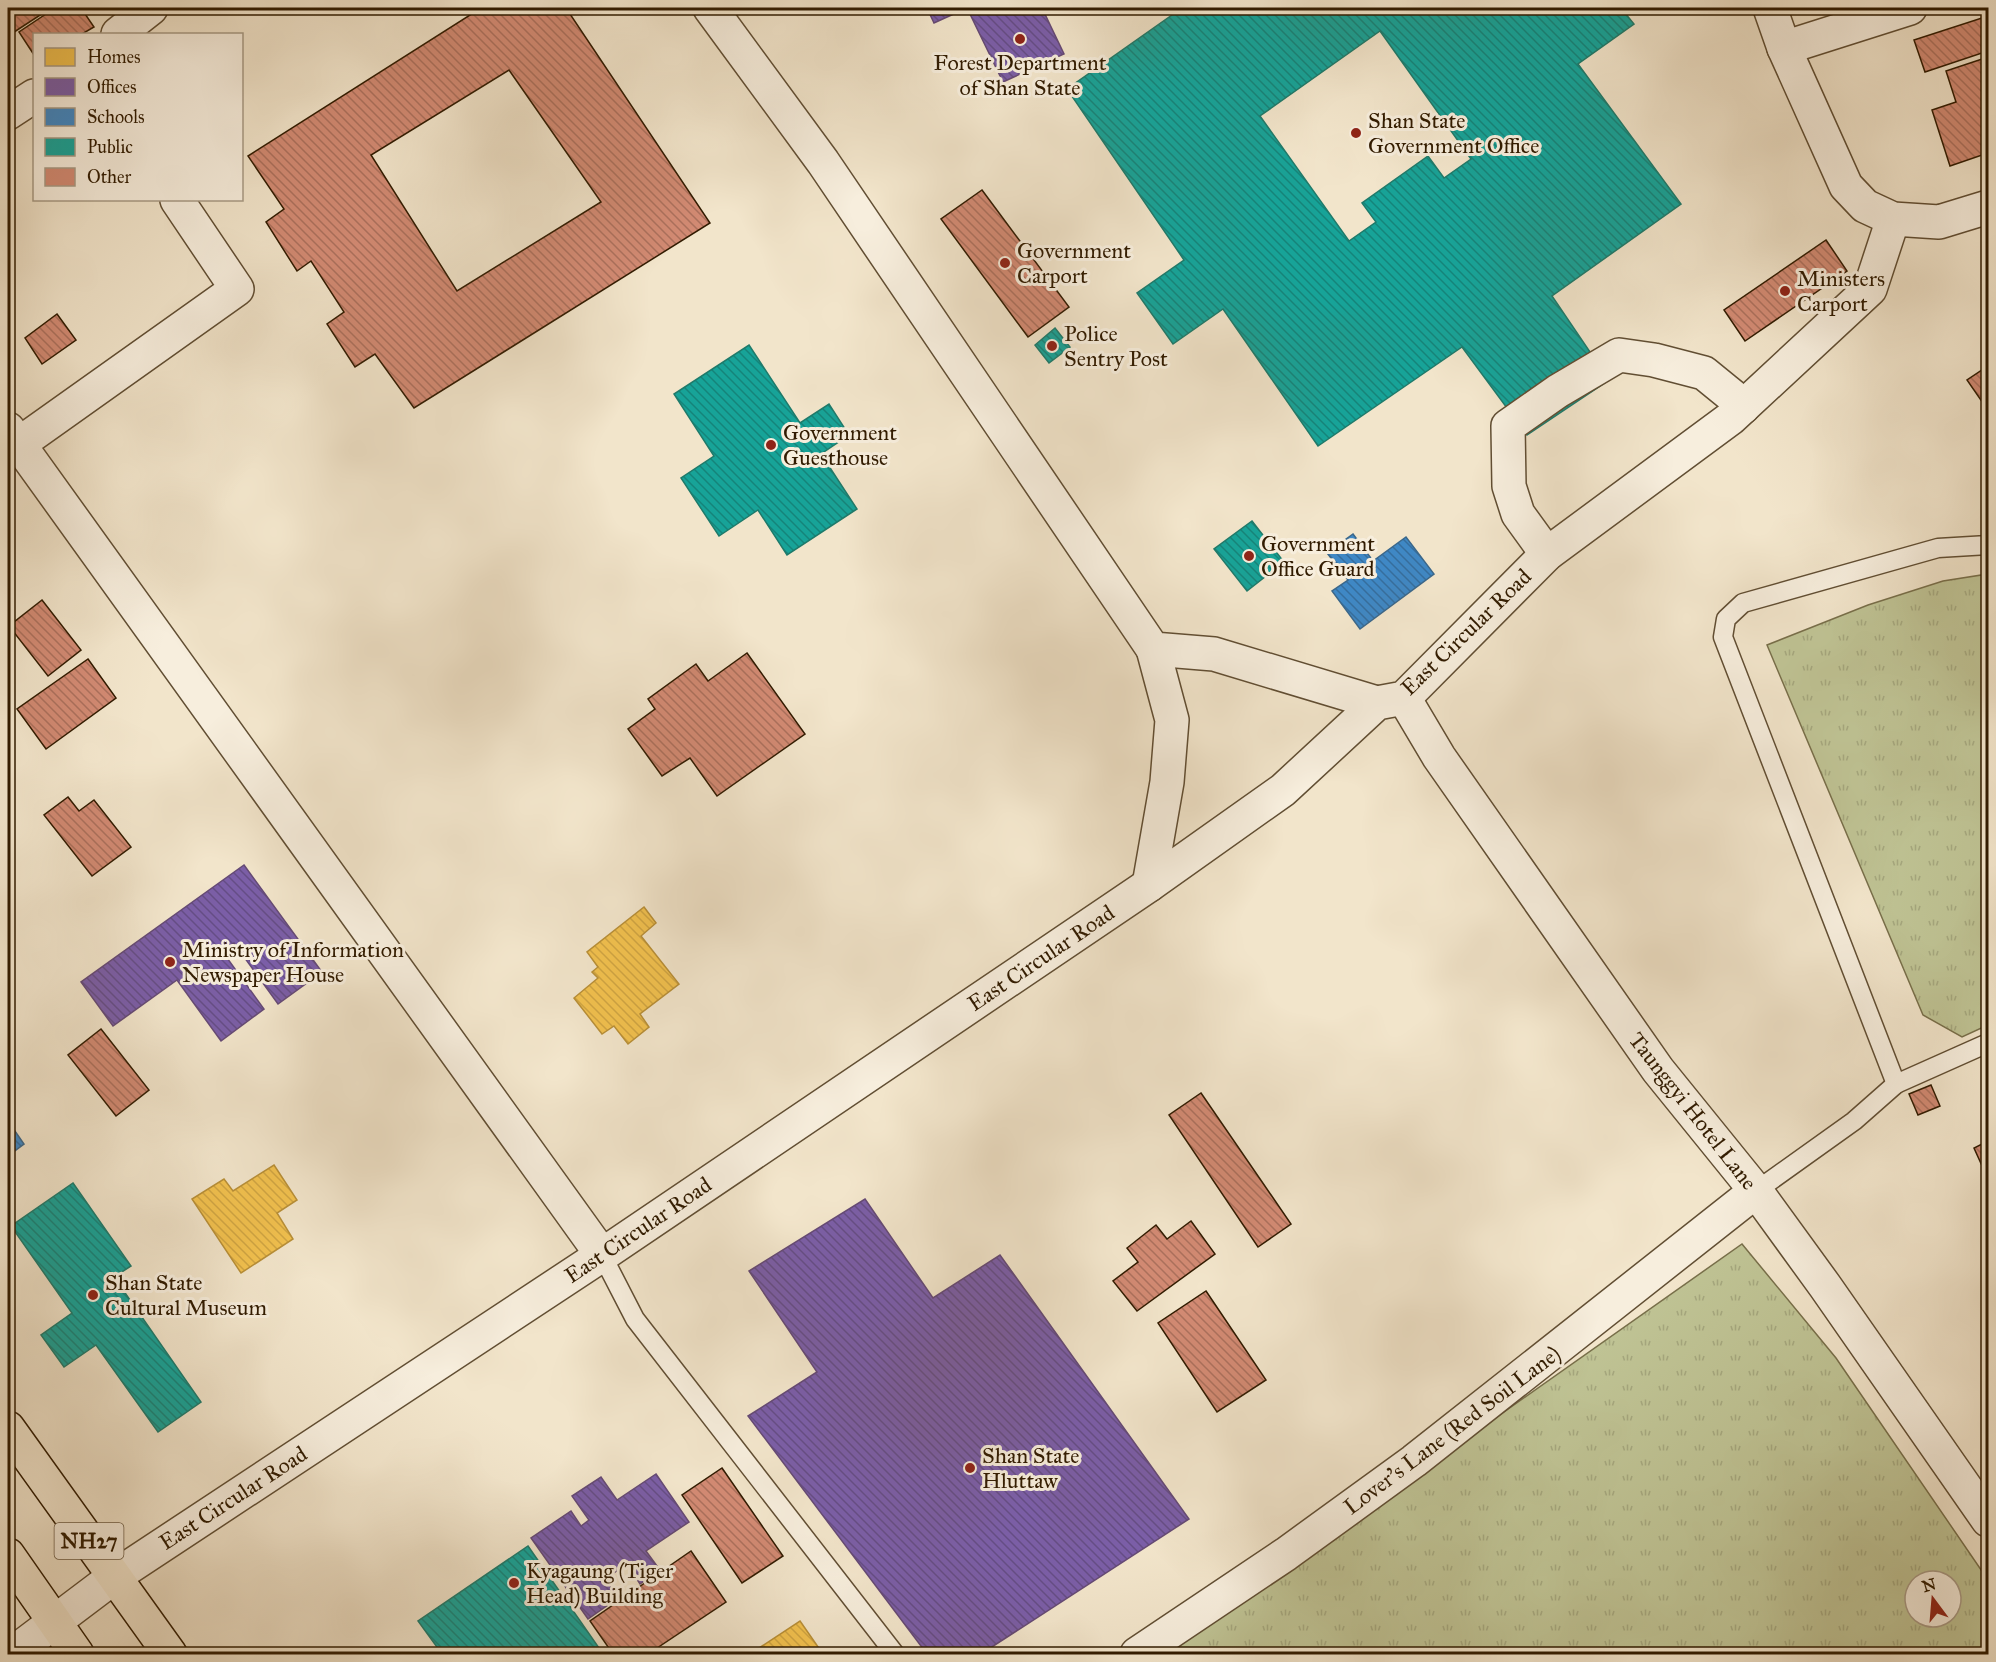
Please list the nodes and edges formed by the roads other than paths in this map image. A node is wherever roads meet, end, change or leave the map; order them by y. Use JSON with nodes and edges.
{"nodes":[{"id":1,"x":151,"y":8,"type":"edge"},
{"id":2,"x":710,"y":8,"type":"edge"},
{"id":3,"x":1770,"y":8,"type":"edge"},
{"id":4,"x":1910,"y":8,"type":"edge"},
{"id":5,"x":119,"y":33,"type":"edge"},
{"id":6,"x":1784,"y":48,"type":"junction"},
{"id":7,"x":33,"y":97,"type":"edge"},
{"id":8,"x":8,"y":113,"type":"edge"},
{"id":9,"x":178,"y":201,"type":"edge"},
{"id":10,"x":1989,"y":207,"type":"edge"},
{"id":11,"x":1893,"y":219,"type":"junction"},
{"id":12,"x":1743,"y":407,"type":"junction"},
{"id":13,"x":13,"y":436,"type":"edge"},
{"id":14,"x":1989,"y":545,"type":"edge"},
{"id":15,"x":1547,"y":554,"type":"junction"},
{"id":16,"x":1153,"y":649,"type":"junction"},
{"id":17,"x":1390,"y":700,"type":"junction"},
{"id":18,"x":1149,"y":885,"type":"junction"},
{"id":19,"x":1989,"y":1043,"type":"edge"},
{"id":20,"x":1896,"y":1084,"type":"junction"},
{"id":21,"x":1756,"y":1191,"type":"junction"},
{"id":22,"x":602,"y":1255,"type":"junction"},
{"id":23,"x":8,"y":1428,"type":"edge"},
{"id":24,"x":1989,"y":1520,"type":"edge"},
{"id":25,"x":8,"y":1556,"type":"edge"},
{"id":26,"x":114,"y":1577,"type":"junction"},
{"id":27,"x":54,"y":1622,"type":"junction"},
{"id":28,"x":12,"y":1654,"type":"edge"},
{"id":29,"x":77,"y":1654,"type":"edge"},
{"id":30,"x":170,"y":1654,"type":"edge"},
{"id":31,"x":895,"y":1654,"type":"edge"},
{"id":32,"x":1137,"y":1654,"type":"edge"}],
"edges":[{"from":1,"to":5,"type":"street"},
{"from":2,"to":16,"type":"street"},
{"from":3,"to":6,"type":"street"},
{"from":4,"to":6,"type":"street"},
{"from":6,"to":11,"type":"street"},
{"from":7,"to":8,"type":"street"},
{"from":9,"to":13,"type":"street"},
{"from":10,"to":11,"type":"street"},
{"from":11,"to":12,"type":"street","name":"East Circular Road"},
{"from":12,"to":15,"type":"street","name":"East Circular Road"},
{"from":12,"to":15,"type":"street"},
{"from":13,"to":22,"type":"street"},
{"from":14,"to":20,"type":"lane"},
{"from":15,"to":17,"type":"street","name":"East Circular Road"},
{"from":16,"to":17,"type":"street"},
{"from":16,"to":18,"type":"street"},
{"from":17,"to":18,"type":"street","name":"East Circular Road"},
{"from":17,"to":21,"type":"street","name":"Taunggyi Hotel Lane"},
{"from":18,"to":22,"type":"street","name":"East Circular Road"},
{"from":19,"to":20,"type":"lane"},
{"from":20,"to":21,"type":"lane"},
{"from":21,"to":24,"type":"street","name":"Taunggyi Hotel Lane"},
{"from":21,"to":32,"type":"street","name":"Lover's Lane (Red Soil Lane)"},
{"from":22,"to":26,"type":"street","name":"East Circular Road"},
{"from":22,"to":31,"type":"lane"},
{"from":23,"to":26,"type":"highway","number":"NH27"},
{"from":25,"to":27,"type":"highway"},
{"from":26,"to":27,"type":"street","name":"East Circular Road"},
{"from":26,"to":30,"type":"highway","number":"NH27"},
{"from":27,"to":28,"type":"street","name":"East Circular Road"},
{"from":27,"to":29,"type":"highway"}]}
